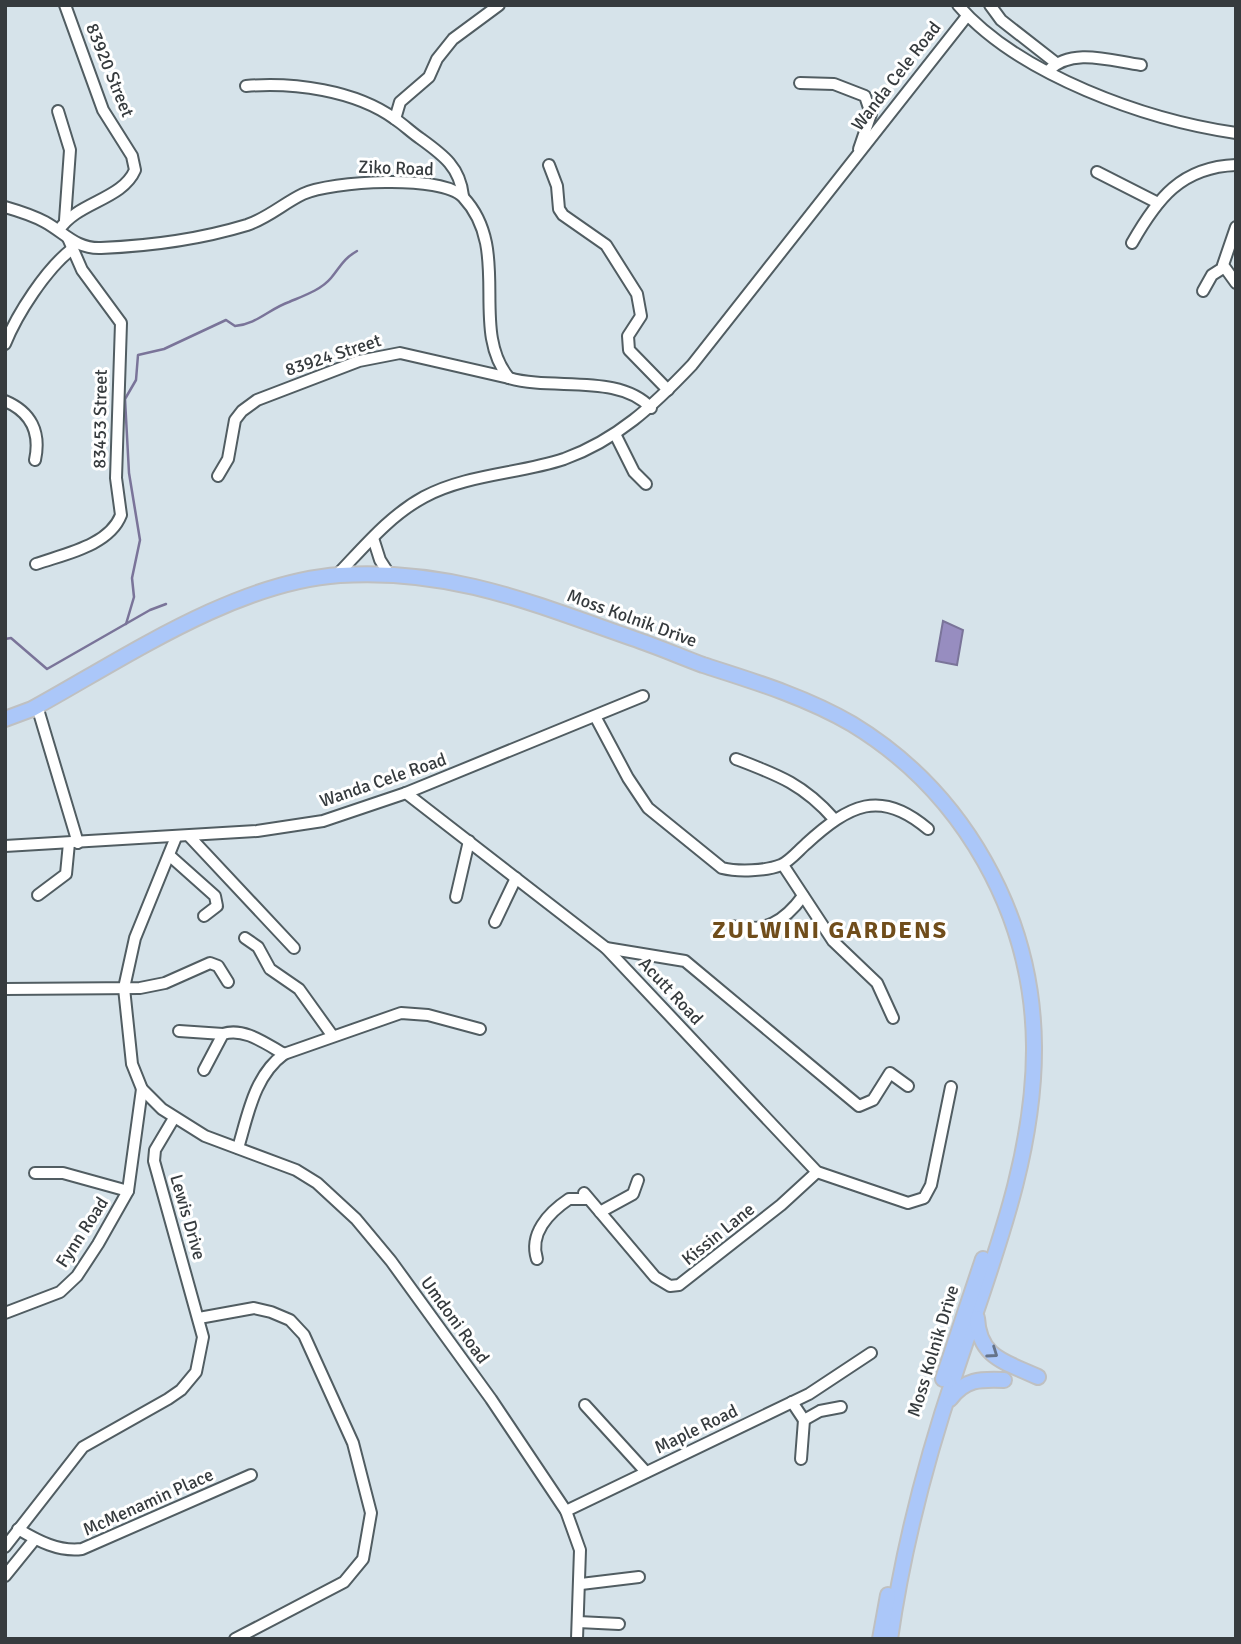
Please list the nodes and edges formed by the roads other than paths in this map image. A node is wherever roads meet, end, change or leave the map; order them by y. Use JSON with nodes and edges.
{"nodes":[{"id":1,"x":65,"y":5,"type":"edge"},
{"id":2,"x":499,"y":5,"type":"edge"},
{"id":3,"x":958,"y":5,"type":"edge"},
{"id":4,"x":990,"y":5,"type":"edge"},
{"id":5,"x":484,"y":10,"type":"edge"},
{"id":6,"x":967,"y":16,"type":"junction"},
{"id":7,"x":1141,"y":65,"type":"dead end"},
{"id":8,"x":1052,"y":67,"type":"junction"},
{"id":9,"x":800,"y":83,"type":"dead end"},
{"id":10,"x":246,"y":86,"type":"dead end"},
{"id":11,"x":58,"y":111,"type":"dead end"},
{"id":12,"x":395,"y":119,"type":"junction"},
{"id":13,"x":1236,"y":133,"type":"edge"},
{"id":14,"x":858,"y":152,"type":"junction"},
{"id":15,"x":549,"y":165,"type":"dead end"},
{"id":16,"x":1236,"y":165,"type":"edge"},
{"id":17,"x":1097,"y":172,"type":"dead end"},
{"id":18,"x":463,"y":196,"type":"junction"},
{"id":19,"x":1158,"y":203,"type":"junction"},
{"id":20,"x":5,"y":207,"type":"edge"},
{"id":21,"x":62,"y":225,"type":"junction"},
{"id":22,"x":1236,"y":227,"type":"edge"},
{"id":23,"x":1132,"y":243,"type":"dead end"},
{"id":24,"x":70,"y":244,"type":"junction"},
{"id":25,"x":1223,"y":268,"type":"junction"},
{"id":26,"x":1236,"y":283,"type":"edge"},
{"id":27,"x":1203,"y":291,"type":"dead end"},
{"id":28,"x":5,"y":344,"type":"edge"},
{"id":29,"x":509,"y":378,"type":"junction"},
{"id":30,"x":668,"y":390,"type":"junction"},
{"id":31,"x":5,"y":401,"type":"edge"},
{"id":32,"x":651,"y":408,"type":"junction"},
{"id":33,"x":615,"y":434,"type":"junction"},
{"id":34,"x":34,"y":460,"type":"dead end"},
{"id":35,"x":218,"y":476,"type":"dead end"},
{"id":36,"x":646,"y":484,"type":"dead end"},
{"id":37,"x":373,"y":538,"type":"junction"},
{"id":38,"x":36,"y":564,"type":"dead end"},
{"id":39,"x":389,"y":574,"type":"junction"},
{"id":40,"x":337,"y":575,"type":"junction"},
{"id":41,"x":643,"y":696,"type":"dead end"},
{"id":42,"x":37,"y":706,"type":"junction"},
{"id":43,"x":596,"y":718,"type":"junction"},
{"id":44,"x":5,"y":719,"type":"edge"},
{"id":45,"x":736,"y":759,"type":"dead end"},
{"id":46,"x":406,"y":793,"type":"junction"},
{"id":47,"x":834,"y":819,"type":"junction"},
{"id":48,"x":928,"y":829,"type":"dead end"},
{"id":49,"x":189,"y":836,"type":"junction"},
{"id":50,"x":176,"y":837,"type":"junction"},
{"id":51,"x":468,"y":841,"type":"junction"},
{"id":52,"x":73,"y":843,"type":"junction"},
{"id":53,"x":5,"y":846,"type":"edge"},
{"id":54,"x":169,"y":855,"type":"junction"},
{"id":55,"x":783,"y":864,"type":"junction"},
{"id":56,"x":516,"y":878,"type":"junction"},
{"id":57,"x":38,"y":895,"type":"dead end"},
{"id":58,"x":803,"y":896,"type":"junction"},
{"id":59,"x":456,"y":897,"type":"dead end"},
{"id":60,"x":204,"y":916,"type":"dead end"},
{"id":61,"x":495,"y":922,"type":"dead end"},
{"id":62,"x":732,"y":926,"type":"dead end"},
{"id":63,"x":245,"y":938,"type":"dead end"},
{"id":64,"x":294,"y":948,"type":"dead end"},
{"id":65,"x":606,"y":948,"type":"junction"},
{"id":66,"x":228,"y":982,"type":"dead end"},
{"id":67,"x":124,"y":988,"type":"junction"},
{"id":68,"x":5,"y":989,"type":"edge"},
{"id":69,"x":893,"y":1018,"type":"dead end"},
{"id":70,"x":480,"y":1029,"type":"dead end"},
{"id":71,"x":179,"y":1031,"type":"dead end"},
{"id":72,"x":223,"y":1034,"type":"junction"},
{"id":73,"x":332,"y":1035,"type":"junction"},
{"id":74,"x":284,"y":1054,"type":"junction"},
{"id":75,"x":204,"y":1070,"type":"dead end"},
{"id":76,"x":1033,"y":1078,"type":"junction"},
{"id":77,"x":908,"y":1086,"type":"dead end"},
{"id":78,"x":951,"y":1087,"type":"dead end"},
{"id":79,"x":142,"y":1089,"type":"junction"},
{"id":80,"x":174,"y":1118,"type":"junction"},
{"id":81,"x":238,"y":1148,"type":"junction"},
{"id":82,"x":817,"y":1172,"type":"junction"},
{"id":83,"x":35,"y":1173,"type":"dead end"},
{"id":84,"x":638,"y":1180,"type":"dead end"},
{"id":85,"x":128,"y":1191,"type":"junction"},
{"id":86,"x":600,"y":1212,"type":"junction"},
{"id":87,"x":537,"y":1259,"type":"dead end"},
{"id":88,"x":976,"y":1310,"type":"junction"},
{"id":89,"x":5,"y":1312,"type":"edge"},
{"id":90,"x":199,"y":1318,"type":"junction"},
{"id":91,"x":871,"y":1353,"type":"dead end"},
{"id":92,"x":1038,"y":1377,"type":"dead end"},
{"id":93,"x":1004,"y":1380,"type":"dead end"},
{"id":94,"x":792,"y":1402,"type":"junction"},
{"id":95,"x":585,"y":1405,"type":"dead end"},
{"id":96,"x":945,"y":1406,"type":"junction"},
{"id":97,"x":841,"y":1407,"type":"dead end"},
{"id":98,"x":804,"y":1420,"type":"junction"},
{"id":99,"x":801,"y":1459,"type":"dead end"},
{"id":100,"x":646,"y":1472,"type":"junction"},
{"id":101,"x":251,"y":1475,"type":"dead end"},
{"id":102,"x":566,"y":1511,"type":"junction"},
{"id":103,"x":18,"y":1530,"type":"junction"},
{"id":104,"x":34,"y":1539,"type":"junction"},
{"id":105,"x":5,"y":1547,"type":"edge"},
{"id":106,"x":5,"y":1576,"type":"edge"},
{"id":107,"x":639,"y":1577,"type":"dead end"},
{"id":108,"x":581,"y":1584,"type":"junction"},
{"id":109,"x":578,"y":1622,"type":"junction"},
{"id":110,"x":619,"y":1624,"type":"dead end"},
{"id":111,"x":235,"y":1639,"type":"edge"},
{"id":112,"x":576,"y":1639,"type":"edge"},
{"id":113,"x":880,"y":1639,"type":"edge"},
{"id":114,"x":890,"y":1639,"type":"edge"}],
"edges":[{"from":1,"to":21,"type":"street","name":"83920 Street"},
{"from":2,"to":5,"type":"street"},
{"from":3,"to":6,"type":"street"},
{"from":4,"to":8,"type":"street"},
{"from":5,"to":12,"type":"street"},
{"from":6,"to":8,"type":"street","name":"Wanda Cele Road"},
{"from":6,"to":14,"type":"street","name":"Wanda Cele Road"},
{"from":7,"to":8,"type":"street"},
{"from":8,"to":13,"type":"street","name":"Wanda Cele Road"},
{"from":9,"to":14,"type":"street"},
{"from":10,"to":12,"type":"street"},
{"from":11,"to":21,"type":"street"},
{"from":12,"to":18,"type":"street"},
{"from":14,"to":30,"type":"street","name":"Wanda Cele Road"},
{"from":15,"to":30,"type":"street"},
{"from":16,"to":19,"type":"street"},
{"from":17,"to":19,"type":"street"},
{"from":18,"to":24,"type":"street","name":"Ziko Road"},
{"from":18,"to":29,"type":"street"},
{"from":19,"to":23,"type":"street"},
{"from":20,"to":21,"type":"street","name":"Ziko Road"},
{"from":21,"to":24,"type":"street","name":"Ziko Road"},
{"from":22,"to":25,"type":"street"},
{"from":24,"to":28,"type":"street"},
{"from":24,"to":38,"type":"street","name":"83453 Street"},
{"from":25,"to":26,"type":"street"},
{"from":25,"to":27,"type":"street"},
{"from":29,"to":32,"type":"street"},
{"from":29,"to":35,"type":"street","name":"83924 Street"},
{"from":30,"to":32,"type":"street","name":"Wanda Cele Road"},
{"from":31,"to":34,"type":"street"},
{"from":32,"to":33,"type":"street","name":"Wanda Cele Road"},
{"from":33,"to":36,"type":"street"},
{"from":33,"to":37,"type":"street","name":"Wanda Cele Road"},
{"from":37,"to":39,"type":"street"},
{"from":37,"to":40,"type":"street","name":"Wanda Cele Road"},
{"from":39,"to":40,"type":"main road","name":"Moss Kolnik Drive"},
{"from":39,"to":76,"type":"main road","name":"Moss Kolnik Drive"},
{"from":40,"to":42,"type":"main road","name":"Moss Kolnik Drive"},
{"from":41,"to":43,"type":"street","name":"Wanda Cele Road"},
{"from":42,"to":44,"type":"main road","name":"Moss Kolnik Drive"},
{"from":42,"to":52,"type":"street"},
{"from":43,"to":46,"type":"street","name":"Wanda Cele Road"},
{"from":43,"to":55,"type":"street"},
{"from":45,"to":47,"type":"street"},
{"from":46,"to":49,"type":"street","name":"Wanda Cele Road"},
{"from":46,"to":51,"type":"street","name":"Acutt Road"},
{"from":47,"to":48,"type":"street"},
{"from":47,"to":55,"type":"street"},
{"from":49,"to":50,"type":"street","name":"Wanda Cele Road"},
{"from":49,"to":64,"type":"street"},
{"from":50,"to":52,"type":"street","name":"Wanda Cele Road"},
{"from":50,"to":54,"type":"street"},
{"from":51,"to":56,"type":"street","name":"Acutt Road"},
{"from":51,"to":59,"type":"street"},
{"from":52,"to":53,"type":"street","name":"Wanda Cele Road"},
{"from":52,"to":57,"type":"street"},
{"from":54,"to":60,"type":"street"},
{"from":54,"to":67,"type":"street"},
{"from":55,"to":58,"type":"street"},
{"from":56,"to":61,"type":"street"},
{"from":56,"to":65,"type":"street","name":"Acutt Road"},
{"from":58,"to":62,"type":"street"},
{"from":58,"to":69,"type":"street"},
{"from":63,"to":73,"type":"street"},
{"from":65,"to":77,"type":"street"},
{"from":65,"to":82,"type":"street","name":"Acutt Road"},
{"from":66,"to":67,"type":"street"},
{"from":67,"to":68,"type":"street"},
{"from":67,"to":79,"type":"street"},
{"from":70,"to":73,"type":"street"},
{"from":71,"to":72,"type":"street"},
{"from":72,"to":74,"type":"street"},
{"from":72,"to":75,"type":"street"},
{"from":73,"to":74,"type":"street"},
{"from":74,"to":81,"type":"street"},
{"from":76,"to":88,"type":"main road","name":"Moss Kolnik Drive"},
{"from":76,"to":113,"type":"main road","name":"Moss Kolnik Drive"},
{"from":78,"to":82,"type":"street","name":"Acutt Road"},
{"from":79,"to":80,"type":"street"},
{"from":79,"to":85,"type":"street","name":"Fynn Road"},
{"from":80,"to":81,"type":"street","name":"Umdoni Road"},
{"from":80,"to":90,"type":"street","name":"Lewis Drive"},
{"from":81,"to":102,"type":"street","name":"Umdoni Road"},
{"from":82,"to":86,"type":"street","name":"Kissin Lane"},
{"from":83,"to":85,"type":"street"},
{"from":84,"to":86,"type":"street"},
{"from":85,"to":89,"type":"street","name":"Fynn Road"},
{"from":86,"to":87,"type":"street","name":"Kissin Lane"},
{"from":88,"to":92,"type":"main road","one_way":true},
{"from":88,"to":96,"type":"main road","name":"Moss Kolnik Drive"},
{"from":90,"to":103,"type":"street","name":"Lewis Drive"},
{"from":90,"to":111,"type":"street"},
{"from":91,"to":94,"type":"street","name":"Maple Road"},
{"from":93,"to":96,"type":"main road"},
{"from":94,"to":98,"type":"street"},
{"from":94,"to":100,"type":"street","name":"Maple Road"},
{"from":95,"to":100,"type":"street"},
{"from":96,"to":114,"type":"main road","name":"Moss Kolnik Drive"},
{"from":97,"to":98,"type":"street"},
{"from":98,"to":99,"type":"street"},
{"from":100,"to":102,"type":"street","name":"Maple Road"},
{"from":101,"to":104,"type":"street","name":"McMenamin Place"},
{"from":102,"to":108,"type":"street","name":"Umdoni Road"},
{"from":103,"to":104,"type":"street","name":"McMenamin Place"},
{"from":103,"to":105,"type":"street","name":"Lewis Drive"},
{"from":104,"to":106,"type":"street"},
{"from":107,"to":108,"type":"street"},
{"from":108,"to":109,"type":"street","name":"Umdoni Road"},
{"from":109,"to":110,"type":"street"},
{"from":109,"to":112,"type":"street","name":"Umdoni Road"}]}
